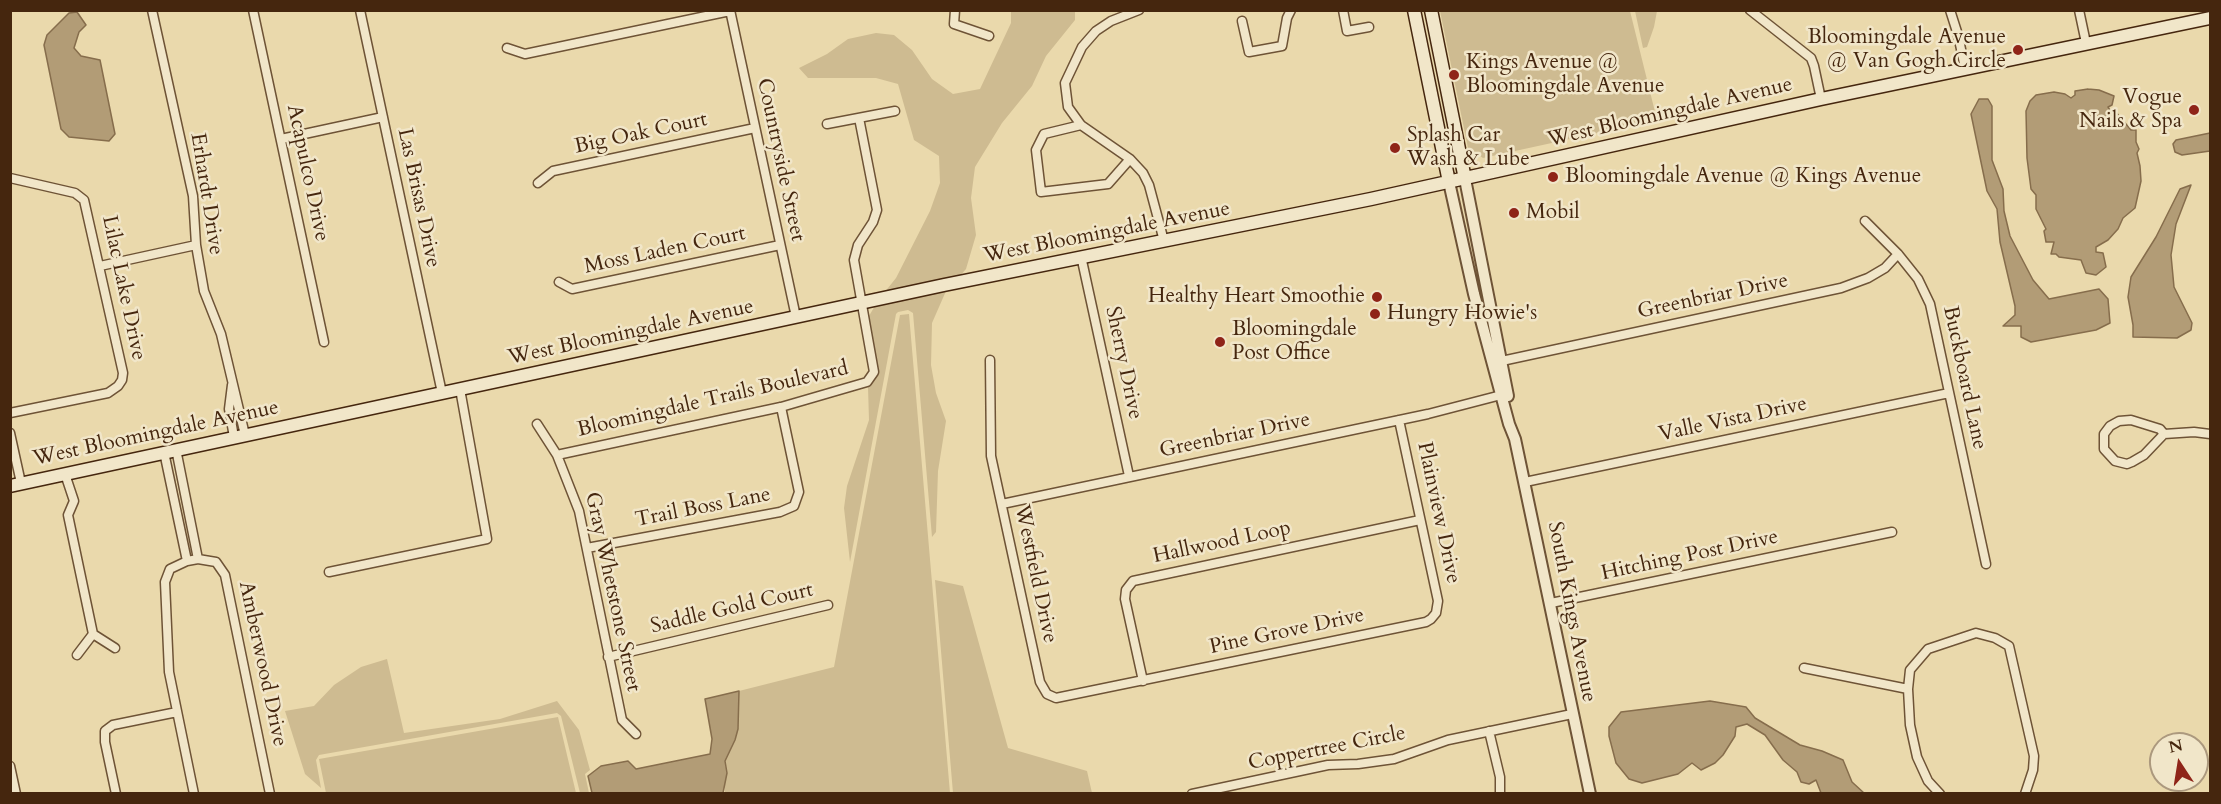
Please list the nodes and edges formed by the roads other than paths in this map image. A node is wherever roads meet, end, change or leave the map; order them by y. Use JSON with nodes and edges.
{"nodes":[{"id":1,"x":253,"y":10,"type":"edge"},
{"id":2,"x":360,"y":10,"type":"edge"},
{"id":3,"x":956,"y":10,"type":"edge"},
{"id":4,"x":1139,"y":10,"type":"edge"},
{"id":5,"x":1291,"y":10,"type":"edge"},
{"id":6,"x":1343,"y":10,"type":"edge"},
{"id":7,"x":1414,"y":10,"type":"edge"},
{"id":8,"x":1431,"y":10,"type":"edge"},
{"id":9,"x":1750,"y":10,"type":"edge"},
{"id":10,"x":1950,"y":10,"type":"edge"},
{"id":11,"x":2079,"y":10,"type":"edge"},
{"id":12,"x":155,"y":11,"type":"edge"},
{"id":13,"x":730,"y":11,"type":"edge"},
{"id":14,"x":2211,"y":18,"type":"edge"},
{"id":15,"x":1242,"y":21,"type":"dead end"},
{"id":16,"x":1369,"y":27,"type":"dead end"},
{"id":17,"x":989,"y":36,"type":"dead end"},
{"id":18,"x":2085,"y":43,"type":"junction"},
{"id":19,"x":507,"y":48,"type":"dead end"},
{"id":20,"x":1965,"y":68,"type":"junction"},
{"id":21,"x":1821,"y":99,"type":"junction"},
{"id":22,"x":895,"y":111,"type":"dead end"},
{"id":23,"x":383,"y":117,"type":"junction"},
{"id":24,"x":859,"y":118,"type":"junction"},
{"id":25,"x":827,"y":124,"type":"dead end"},
{"id":26,"x":1081,"y":125,"type":"junction"},
{"id":27,"x":755,"y":128,"type":"junction"},
{"id":28,"x":281,"y":139,"type":"junction"},
{"id":29,"x":1130,"y":159,"type":"junction"},
{"id":30,"x":10,"y":178,"type":"edge"},
{"id":31,"x":1465,"y":179,"type":"junction"},
{"id":32,"x":1449,"y":182,"type":"junction"},
{"id":33,"x":538,"y":183,"type":"dead end"},
{"id":34,"x":1865,"y":221,"type":"dead end"},
{"id":35,"x":1164,"y":241,"type":"junction"},
{"id":36,"x":196,"y":245,"type":"junction"},
{"id":37,"x":780,"y":245,"type":"junction"},
{"id":38,"x":1898,"y":254,"type":"junction"},
{"id":39,"x":1081,"y":256,"type":"junction"},
{"id":40,"x":100,"y":266,"type":"junction"},
{"id":41,"x":559,"y":282,"type":"dead end"},
{"id":42,"x":863,"y":302,"type":"junction"},
{"id":43,"x":796,"y":317,"type":"junction"},
{"id":44,"x":324,"y":342,"type":"dead end"},
{"id":45,"x":990,"y":360,"type":"dead end"},
{"id":46,"x":1497,"y":362,"type":"junction"},
{"id":47,"x":460,"y":389,"type":"junction"},
{"id":48,"x":442,"y":393,"type":"junction"},
{"id":49,"x":1949,"y":393,"type":"junction"},
{"id":50,"x":1505,"y":397,"type":"junction"},
{"id":51,"x":782,"y":406,"type":"junction"},
{"id":52,"x":10,"y":413,"type":"edge"},
{"id":53,"x":1400,"y":420,"type":"junction"},
{"id":54,"x":537,"y":424,"type":"dead end"},
{"id":55,"x":10,"y":433,"type":"edge"},
{"id":56,"x":2164,"y":434,"type":"junction"},
{"id":57,"x":2211,"y":434,"type":"edge"},
{"id":58,"x":240,"y":436,"type":"junction"},
{"id":59,"x":170,"y":451,"type":"junction"},
{"id":60,"x":557,"y":455,"type":"junction"},
{"id":61,"x":65,"y":474,"type":"junction"},
{"id":62,"x":1129,"y":476,"type":"junction"},
{"id":63,"x":1525,"y":482,"type":"junction"},
{"id":64,"x":16,"y":485,"type":"edge"},
{"id":65,"x":1002,"y":504,"type":"junction"},
{"id":66,"x":1420,"y":520,"type":"junction"},
{"id":67,"x":1892,"y":532,"type":"dead end"},
{"id":68,"x":587,"y":548,"type":"junction"},
{"id":69,"x":198,"y":559,"type":"junction"},
{"id":70,"x":187,"y":561,"type":"junction"},
{"id":71,"x":1986,"y":564,"type":"dead end"},
{"id":72,"x":329,"y":572,"type":"dead end"},
{"id":73,"x":1551,"y":603,"type":"junction"},
{"id":74,"x":828,"y":605,"type":"dead end"},
{"id":75,"x":1436,"y":613,"type":"joint"},
{"id":76,"x":93,"y":634,"type":"junction"},
{"id":77,"x":115,"y":648,"type":"dead end"},
{"id":78,"x":77,"y":656,"type":"dead end"},
{"id":79,"x":608,"y":657,"type":"junction"},
{"id":80,"x":1804,"y":668,"type":"dead end"},
{"id":81,"x":1143,"y":681,"type":"junction"},
{"id":82,"x":1908,"y":689,"type":"junction"},
{"id":83,"x":177,"y":712,"type":"junction"},
{"id":84,"x":1572,"y":714,"type":"junction"},
{"id":85,"x":1489,"y":730,"type":"junction"},
{"id":86,"x":636,"y":734,"type":"dead end"},
{"id":87,"x":10,"y":766,"type":"edge"},
{"id":88,"x":16,"y":794,"type":"edge"},
{"id":89,"x":116,"y":794,"type":"edge"},
{"id":90,"x":194,"y":794,"type":"edge"},
{"id":91,"x":270,"y":794,"type":"edge"},
{"id":92,"x":1192,"y":794,"type":"edge"},
{"id":93,"x":1500,"y":794,"type":"edge"},
{"id":94,"x":1590,"y":794,"type":"edge"},
{"id":95,"x":1940,"y":794,"type":"edge"},
{"id":96,"x":2025,"y":794,"type":"edge"}],
"edges":[{"from":1,"to":28,"type":"street","name":"Acapulco Drive"},
{"from":2,"to":23,"type":"street","name":"Las Brisas Drive"},
{"from":3,"to":17,"type":"street"},
{"from":4,"to":26,"type":"street"},
{"from":5,"to":15,"type":"street"},
{"from":6,"to":16,"type":"street"},
{"from":7,"to":32,"type":"main road","name":"South Kings Avenue"},
{"from":8,"to":31,"type":"main road","name":"South Kings Avenue"},
{"from":9,"to":21,"type":"street"},
{"from":10,"to":20,"type":"street"},
{"from":11,"to":18,"type":"street"},
{"from":12,"to":36,"type":"street","name":"Erhardt Drive"},
{"from":13,"to":19,"type":"street"},
{"from":13,"to":27,"type":"street","name":"Countryside Street"},
{"from":14,"to":18,"type":"main road","name":"West Bloomingdale Avenue"},
{"from":18,"to":20,"type":"main road","name":"West Bloomingdale Avenue"},
{"from":20,"to":21,"type":"main road","name":"West Bloomingdale Avenue"},
{"from":21,"to":31,"type":"main road","name":"West Bloomingdale Avenue"},
{"from":22,"to":24,"type":"street"},
{"from":23,"to":28,"type":"street"},
{"from":23,"to":48,"type":"street","name":"Las Brisas Drive"},
{"from":24,"to":25,"type":"street"},
{"from":24,"to":42,"type":"street","name":"Bloomingdale Trails Boulevard"},
{"from":26,"to":29,"type":"street"},
{"from":26,"to":29,"type":"street"},
{"from":27,"to":33,"type":"street","name":"Big Oak Court"},
{"from":27,"to":37,"type":"street","name":"Countryside Street"},
{"from":28,"to":44,"type":"street","name":"Acapulco Drive"},
{"from":29,"to":35,"type":"street"},
{"from":30,"to":40,"type":"street","name":"Lilac Lake Drive"},
{"from":31,"to":32,"type":"main road","name":"West Bloomingdale Avenue"},
{"from":31,"to":46,"type":"street","name":"South Kings Avenue"},
{"from":32,"to":35,"type":"main road","name":"West Bloomingdale Avenue"},
{"from":32,"to":46,"type":"street","name":"South Kings Avenue"},
{"from":34,"to":38,"type":"street","name":"Buckboard Lane"},
{"from":35,"to":39,"type":"main road","name":"West Bloomingdale Avenue"},
{"from":36,"to":40,"type":"street"},
{"from":36,"to":58,"type":"street","name":"Erhardt Drive"},
{"from":37,"to":41,"type":"street","name":"Moss Laden Court"},
{"from":37,"to":43,"type":"street","name":"Countryside Street"},
{"from":38,"to":46,"type":"street","name":"Greenbriar Drive"},
{"from":38,"to":49,"type":"street","name":"Buckboard Lane"},
{"from":39,"to":42,"type":"main road","name":"West Bloomingdale Avenue"},
{"from":39,"to":62,"type":"street","name":"Sherry Drive"},
{"from":40,"to":52,"type":"street","name":"Lilac Lake Drive"},
{"from":42,"to":43,"type":"main road","name":"West Bloomingdale Avenue"},
{"from":42,"to":51,"type":"street","name":"Bloomingdale Trails Boulevard"},
{"from":43,"to":47,"type":"main road","name":"West Bloomingdale Avenue"},
{"from":45,"to":65,"type":"street","name":"Westfield Drive"},
{"from":46,"to":50,"type":"street","name":"South Kings Avenue"},
{"from":47,"to":48,"type":"main road","name":"West Bloomingdale Avenue"},
{"from":47,"to":72,"type":"street"},
{"from":48,"to":58,"type":"main road","name":"West Bloomingdale Avenue"},
{"from":49,"to":63,"type":"street","name":"Valle Vista Drive"},
{"from":49,"to":71,"type":"street","name":"Buckboard Lane"},
{"from":50,"to":53,"type":"street","name":"Greenbriar Drive"},
{"from":50,"to":63,"type":"street","name":"South Kings Avenue"},
{"from":51,"to":60,"type":"street","name":"Bloomingdale Trails Boulevard"},
{"from":51,"to":68,"type":"street","name":"Trail Boss Lane"},
{"from":53,"to":62,"type":"street","name":"Greenbriar Drive"},
{"from":53,"to":66,"type":"street","name":"Plainview Drive"},
{"from":54,"to":60,"type":"street","name":"Gray Whetstone Street"},
{"from":55,"to":64,"type":"street"},
{"from":56,"to":56,"type":"street"},
{"from":56,"to":57,"type":"street"},
{"from":58,"to":59,"type":"main road","name":"West Bloomingdale Avenue"},
{"from":59,"to":61,"type":"main road","name":"West Bloomingdale Avenue"},
{"from":59,"to":69,"type":"street"},
{"from":59,"to":70,"type":"street"},
{"from":60,"to":68,"type":"street","name":"Gray Whetstone Street"},
{"from":61,"to":64,"type":"main road","name":"West Bloomingdale Avenue"},
{"from":61,"to":76,"type":"street"},
{"from":62,"to":65,"type":"street","name":"Greenbriar Drive"},
{"from":63,"to":73,"type":"street","name":"South Kings Avenue"},
{"from":65,"to":81,"type":"street","name":"Westfield Drive"},
{"from":66,"to":75,"type":"street","name":"Plainview Drive"},
{"from":66,"to":81,"type":"street","name":"Hallwood Loop"},
{"from":67,"to":73,"type":"street","name":"Hitching Post Drive"},
{"from":68,"to":79,"type":"street","name":"Gray Whetstone Street"},
{"from":69,"to":70,"type":"street"},
{"from":69,"to":91,"type":"street","name":"Amberwood Drive"},
{"from":70,"to":83,"type":"street"},
{"from":73,"to":84,"type":"street","name":"South Kings Avenue"},
{"from":74,"to":79,"type":"street","name":"Saddle Gold Court"},
{"from":75,"to":81,"type":"street","name":"Pine Grove Drive"},
{"from":76,"to":77,"type":"street"},
{"from":76,"to":78,"type":"street"},
{"from":79,"to":86,"type":"street","name":"Gray Whetstone Street"},
{"from":80,"to":82,"type":"street"},
{"from":82,"to":95,"type":"street"},
{"from":82,"to":96,"type":"street"},
{"from":83,"to":89,"type":"street"},
{"from":83,"to":90,"type":"street"},
{"from":84,"to":85,"type":"street","name":"Coppertree Circle"},
{"from":84,"to":94,"type":"street","name":"South Kings Avenue"},
{"from":85,"to":92,"type":"street","name":"Coppertree Circle"},
{"from":85,"to":93,"type":"street"},
{"from":87,"to":88,"type":"street"}]}
